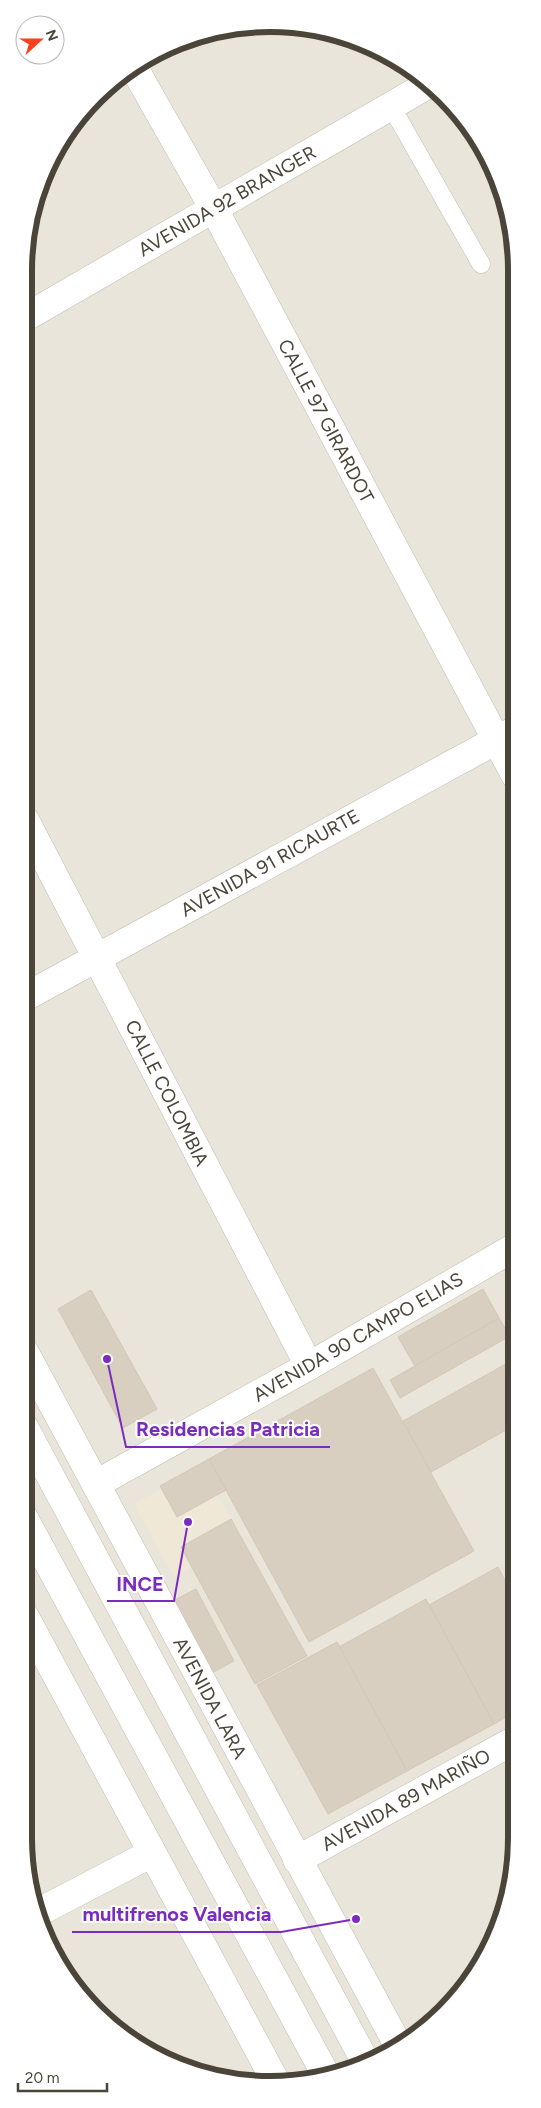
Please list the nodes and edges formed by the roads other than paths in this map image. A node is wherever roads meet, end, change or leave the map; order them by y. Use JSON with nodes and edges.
{"nodes":[{"id":1,"x":137,"y":74,"type":"edge"},
{"id":2,"x":422,"y":88,"type":"edge"},
{"id":3,"x":391,"y":106,"type":"junction"},
{"id":4,"x":214,"y":209,"type":"junction"},
{"id":5,"x":480,"y":264,"type":"dead end"},
{"id":6,"x":32,"y":314,"type":"edge"},
{"id":7,"x":505,"y":735,"type":"edge"},
{"id":8,"x":32,"y":834,"type":"edge"},
{"id":9,"x":96,"y":958,"type":"junction"},
{"id":10,"x":32,"y":993,"type":"edge"},
{"id":11,"x":508,"y":1252,"type":"edge"},
{"id":12,"x":32,"y":1366,"type":"edge"},
{"id":13,"x":309,"y":1366,"type":"junction"},
{"id":14,"x":32,"y":1442,"type":"edge"},
{"id":15,"x":96,"y":1484,"type":"junction"},
{"id":16,"x":32,"y":1533,"type":"edge"},
{"id":17,"x":32,"y":1629,"type":"edge"},
{"id":18,"x":508,"y":1744,"type":"edge"},
{"id":19,"x":152,"y":1853,"type":"junction"},
{"id":20,"x":297,"y":1860,"type":"junction"},
{"id":21,"x":44,"y":1909,"type":"edge"},
{"id":22,"x":395,"y":2040,"type":"edge"},
{"id":23,"x":363,"y":2057,"type":"edge"},
{"id":24,"x":323,"y":2069,"type":"edge"},
{"id":25,"x":273,"y":2076,"type":"edge"}],
"edges":[{"from":1,"to":4,"type":"street","name":"CALLE 97 GIRARDOT"},
{"from":2,"to":3,"type":"street","name":"AVENIDA 92 BRANGER"},
{"from":3,"to":4,"type":"street","name":"AVENIDA 92 BRANGER"},
{"from":3,"to":5,"type":"lane"},
{"from":4,"to":6,"type":"street","name":"AVENIDA 92 BRANGER"},
{"from":4,"to":7,"type":"street","name":"CALLE 97 GIRARDOT"},
{"from":7,"to":9,"type":"street","name":"AVENIDA 91 RICAURTE"},
{"from":8,"to":9,"type":"street","name":"CALLE COLOMBIA"},
{"from":9,"to":10,"type":"street","name":"AVENIDA 91 RICAURTE"},
{"from":9,"to":13,"type":"street","name":"CALLE COLOMBIA"},
{"from":11,"to":13,"type":"street","name":"AVENIDA 90 CAMPO ELIAS"},
{"from":12,"to":15,"type":"street","name":"AVENIDA LARA"},
{"from":13,"to":15,"type":"street","name":"AVENIDA 90 CAMPO ELIAS"},
{"from":14,"to":23,"type":"street","name":"AVENIDA LARA"},
{"from":15,"to":20,"type":"street","name":"AVENIDA LARA"},
{"from":16,"to":24,"type":"street"},
{"from":17,"to":19,"type":"street"},
{"from":18,"to":20,"type":"street","name":"AVENIDA 89 MARIÑO"},
{"from":19,"to":21,"type":"street"},
{"from":19,"to":25,"type":"street"},
{"from":20,"to":22,"type":"street","name":"AVENIDA LARA"}]}
